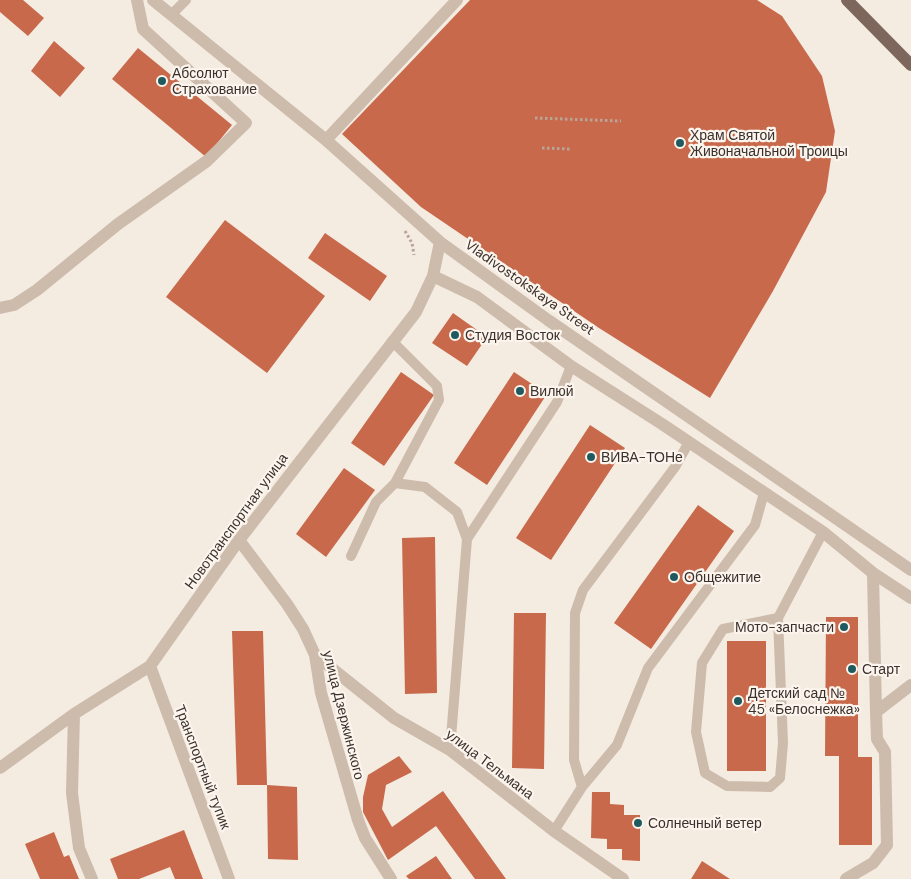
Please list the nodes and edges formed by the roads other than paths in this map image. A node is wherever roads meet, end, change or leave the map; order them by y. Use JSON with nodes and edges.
{"nodes":[{"id":1,"x":137,"y":0,"type":"edge"},
{"id":2,"x":153,"y":0,"type":"edge"},
{"id":3,"x":186,"y":0,"type":"edge"},
{"id":4,"x":457,"y":0,"type":"edge"},
{"id":5,"x":847,"y":0,"type":"edge"},
{"id":6,"x":172,"y":14,"type":"junction"},
{"id":7,"x":911,"y":65,"type":"edge"},
{"id":8,"x":326,"y":140,"type":"junction"},
{"id":9,"x":440,"y":242,"type":"junction"},
{"id":10,"x":434,"y":276,"type":"junction"},
{"id":11,"x":0,"y":308,"type":"edge"},
{"id":12,"x":392,"y":341,"type":"junction"},
{"id":13,"x":571,"y":366,"type":"junction"},
{"id":14,"x":689,"y":442,"type":"junction"},
{"id":15,"x":395,"y":483,"type":"junction"},
{"id":16,"x":764,"y":493,"type":"junction"},
{"id":17,"x":823,"y":532,"type":"junction"},
{"id":18,"x":467,"y":539,"type":"junction"},
{"id":19,"x":239,"y":540,"type":"junction"},
{"id":20,"x":351,"y":556,"type":"dead end"},
{"id":21,"x":911,"y":570,"type":"edge"},
{"id":22,"x":873,"y":573,"type":"junction"},
{"id":23,"x":911,"y":598,"type":"edge"},
{"id":24,"x":778,"y":618,"type":"junction"},
{"id":25,"x":315,"y":655,"type":"junction"},
{"id":26,"x":150,"y":666,"type":"junction"},
{"id":27,"x":911,"y":686,"type":"edge"},
{"id":28,"x":876,"y":712,"type":"junction"},
{"id":29,"x":74,"y":714,"type":"junction"},
{"id":30,"x":450,"y":750,"type":"junction"},
{"id":31,"x":0,"y":768,"type":"edge"},
{"id":32,"x":582,"y":787,"type":"junction"},
{"id":33,"x":554,"y":831,"type":"junction"},
{"id":34,"x":92,"y":879,"type":"edge"},
{"id":35,"x":229,"y":879,"type":"edge"},
{"id":36,"x":391,"y":879,"type":"edge"},
{"id":37,"x":623,"y":879,"type":"edge"},
{"id":38,"x":846,"y":879,"type":"edge"}],
"edges":[{"from":1,"to":11,"type":"street"},
{"from":2,"to":6,"type":"street","name":"Vladivostokskaya Street"},
{"from":3,"to":6,"type":"lane"},
{"from":4,"to":8,"type":"street"},
{"from":5,"to":7,"type":"main road"},
{"from":6,"to":8,"type":"street","name":"Vladivostokskaya Street"},
{"from":8,"to":9,"type":"street","name":"Vladivostokskaya Street"},
{"from":9,"to":10,"type":"street","name":"Новотранспортная улица"},
{"from":9,"to":21,"type":"street","name":"Vladivostokskaya Street"},
{"from":10,"to":12,"type":"street","name":"Новотранспортная улица"},
{"from":10,"to":13,"type":"street"},
{"from":12,"to":15,"type":"lane"},
{"from":12,"to":19,"type":"street","name":"Новотранспортная улица"},
{"from":13,"to":14,"type":"street"},
{"from":13,"to":18,"type":"lane"},
{"from":14,"to":16,"type":"street"},
{"from":14,"to":32,"type":"lane"},
{"from":15,"to":18,"type":"lane"},
{"from":15,"to":20,"type":"lane"},
{"from":16,"to":17,"type":"street"},
{"from":16,"to":32,"type":"lane"},
{"from":17,"to":22,"type":"street"},
{"from":17,"to":24,"type":"lane"},
{"from":18,"to":30,"type":"lane"},
{"from":19,"to":25,"type":"street","name":"улица Дзержинского"},
{"from":19,"to":26,"type":"street","name":"Новотранспортная улица"},
{"from":22,"to":23,"type":"street"},
{"from":22,"to":28,"type":"street"},
{"from":24,"to":24,"type":"lane"},
{"from":25,"to":30,"type":"street","name":"улица Тельмана"},
{"from":25,"to":36,"type":"street","name":"улица Дзержинского"},
{"from":26,"to":29,"type":"street","name":"Новотранспортная улица"},
{"from":26,"to":35,"type":"street","name":"Транспортный тупик"},
{"from":27,"to":28,"type":"street"},
{"from":28,"to":38,"type":"street"},
{"from":29,"to":31,"type":"street","name":"Новотранспортная улица"},
{"from":29,"to":34,"type":"street"},
{"from":30,"to":33,"type":"street","name":"улица Тельмана"},
{"from":32,"to":33,"type":"lane"},
{"from":33,"to":37,"type":"street","name":"улица Тельмана"}]}
